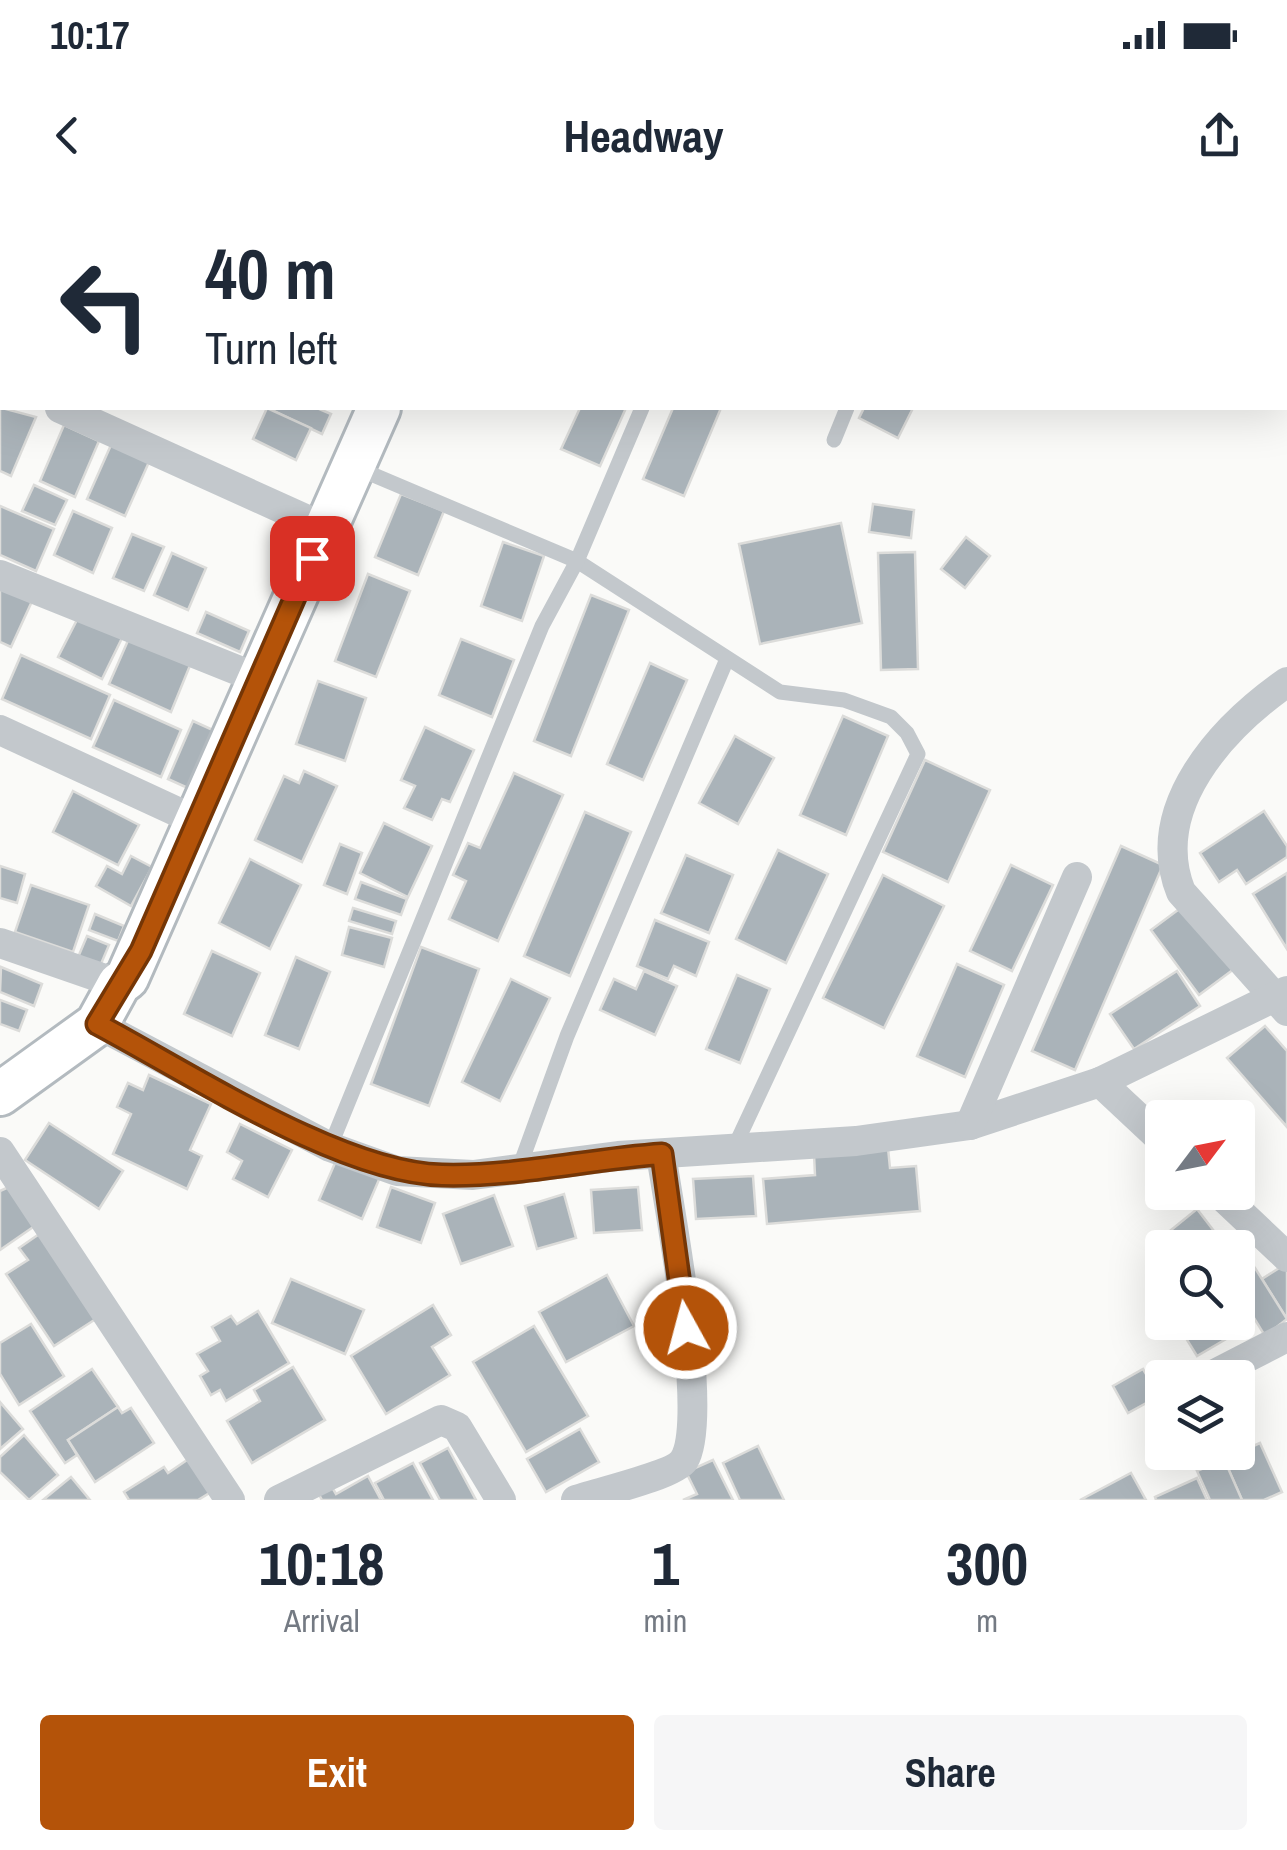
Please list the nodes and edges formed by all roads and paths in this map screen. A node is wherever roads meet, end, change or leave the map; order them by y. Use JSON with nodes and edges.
{"nodes":[{"id":1,"x":64,"y":410,"type":"edge"},
{"id":2,"x":378,"y":410,"type":"edge"},
{"id":3,"x":641,"y":410,"type":"edge"},
{"id":4,"x":846,"y":410,"type":"edge"},
{"id":5,"x":834,"y":440,"type":"dead end"},
{"id":6,"x":354,"y":466,"type":"junction"},
{"id":7,"x":325,"y":528,"type":"junction"},
{"id":8,"x":577,"y":562,"type":"junction"},
{"id":9,"x":0,"y":576,"type":"edge"},
{"id":10,"x":727,"y":659,"type":"junction"},
{"id":11,"x":257,"y":678,"type":"junction"},
{"id":12,"x":1287,"y":682,"type":"edge"},
{"id":13,"x":0,"y":730,"type":"edge"},
{"id":14,"x":197,"y":821,"type":"junction"},
{"id":15,"x":1077,"y":876,"type":"dead end"},
{"id":16,"x":0,"y":943,"type":"edge"},
{"id":17,"x":118,"y":984,"type":"junction"},
{"id":18,"x":1283,"y":1000,"type":"edge"},
{"id":19,"x":97,"y":1024,"type":"junction"},
{"id":20,"x":1100,"y":1082,"type":"junction"},
{"id":21,"x":0,"y":1094,"type":"edge"},
{"id":22,"x":1145,"y":1124,"type":"edge"},
{"id":23,"x":970,"y":1125,"type":"junction"},
{"id":24,"x":330,"y":1147,"type":"junction"},
{"id":25,"x":734,"y":1148,"type":"junction"},
{"id":26,"x":0,"y":1152,"type":"edge"},
{"id":27,"x":662,"y":1154,"type":"junction"},
{"id":28,"x":518,"y":1171,"type":"junction"},
{"id":29,"x":1237,"y":1210,"type":"edge"},
{"id":30,"x":1287,"y":1257,"type":"edge"},
{"id":31,"x":1287,"y":1337,"type":"edge"},
{"id":32,"x":1242,"y":1360,"type":"edge"},
{"id":33,"x":230,"y":1500,"type":"edge"},
{"id":34,"x":279,"y":1500,"type":"edge"},
{"id":35,"x":500,"y":1500,"type":"edge"},
{"id":36,"x":576,"y":1500,"type":"edge"}],
"edges":[{"from":1,"to":7,"type":"street"},
{"from":2,"to":6,"type":"street"},
{"from":3,"to":8,"type":"lane"},
{"from":4,"to":5,"type":"lane"},
{"from":6,"to":7,"type":"street"},
{"from":6,"to":8,"type":"lane"},
{"from":7,"to":11,"type":"street"},
{"from":8,"to":10,"type":"lane"},
{"from":8,"to":24,"type":"lane"},
{"from":9,"to":11,"type":"street"},
{"from":10,"to":25,"type":"lane"},
{"from":10,"to":28,"type":"lane"},
{"from":11,"to":14,"type":"street"},
{"from":12,"to":18,"type":"street"},
{"from":13,"to":14,"type":"street"},
{"from":14,"to":17,"type":"street"},
{"from":15,"to":23,"type":"street"},
{"from":16,"to":17,"type":"street"},
{"from":17,"to":19,"type":"street"},
{"from":18,"to":20,"type":"street"},
{"from":19,"to":21,"type":"street"},
{"from":19,"to":24,"type":"street"},
{"from":20,"to":22,"type":"street"},
{"from":20,"to":23,"type":"street"},
{"from":23,"to":25,"type":"street"},
{"from":24,"to":28,"type":"street"},
{"from":25,"to":27,"type":"street"},
{"from":26,"to":33,"type":"street"},
{"from":27,"to":28,"type":"street"},
{"from":27,"to":36,"type":"street"},
{"from":29,"to":30,"type":"street"},
{"from":31,"to":32,"type":"street"},
{"from":34,"to":35,"type":"street"}]}
